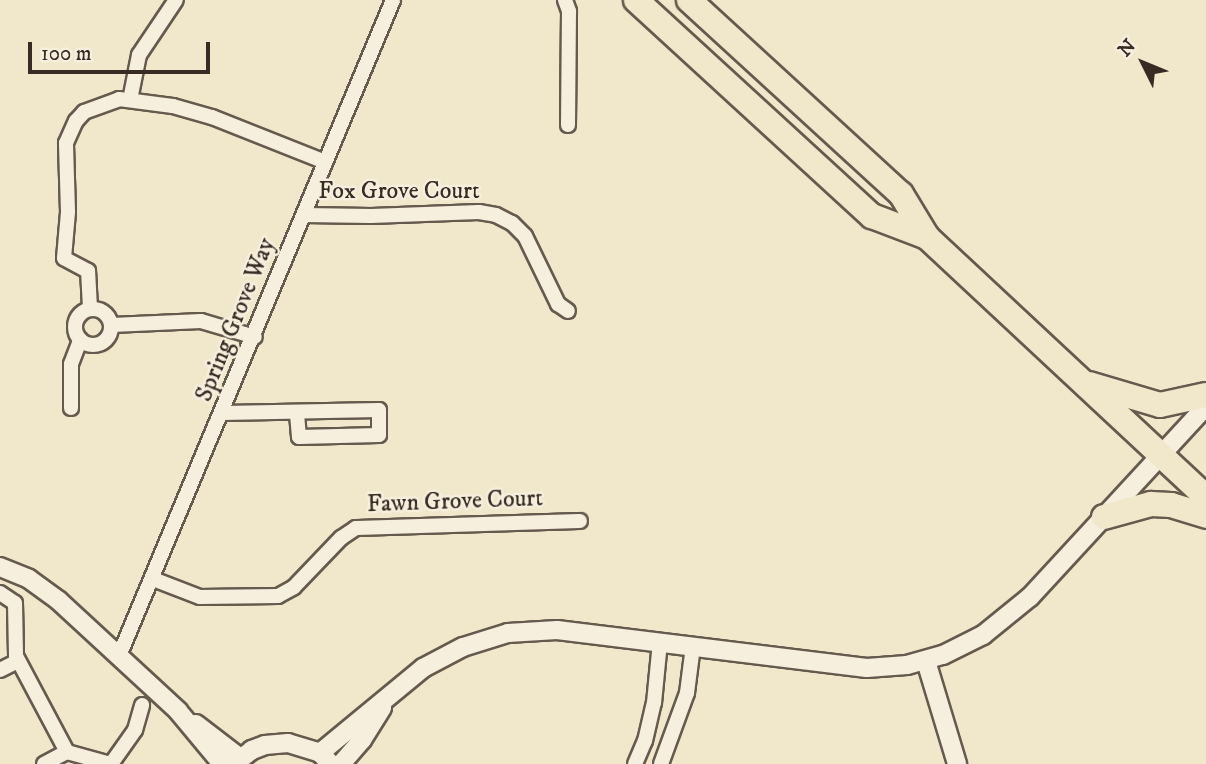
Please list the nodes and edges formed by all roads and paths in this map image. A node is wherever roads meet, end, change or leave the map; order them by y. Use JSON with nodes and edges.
{"nodes":[{"id":1,"x":176,"y":0,"type":"edge"},
{"id":2,"x":393,"y":0,"type":"edge"},
{"id":3,"x":565,"y":0,"type":"edge"},
{"id":4,"x":636,"y":0,"type":"edge"},
{"id":5,"x":689,"y":0,"type":"edge"},
{"id":6,"x":130,"y":100,"type":"junction"},
{"id":7,"x":568,"y":125,"type":"dead end"},
{"id":8,"x":325,"y":162,"type":"junction"},
{"id":9,"x":304,"y":215,"type":"junction"},
{"id":10,"x":927,"y":237,"type":"junction"},
{"id":11,"x":90,"y":308,"type":"junction"},
{"id":12,"x":568,"y":311,"type":"dead end"},
{"id":13,"x":112,"y":325,"type":"junction"},
{"id":14,"x":255,"y":337,"type":"junction"},
{"id":15,"x":80,"y":340,"type":"junction"},
{"id":16,"x":1084,"y":383,"type":"junction"},
{"id":17,"x":1206,"y":395,"type":"edge"},
{"id":18,"x":1206,"y":406,"type":"edge"},
{"id":19,"x":71,"y":408,"type":"dead end"},
{"id":20,"x":297,"y":412,"type":"junction"},
{"id":21,"x":223,"y":413,"type":"junction"},
{"id":22,"x":1161,"y":454,"type":"junction"},
{"id":23,"x":1206,"y":497,"type":"edge"},
{"id":24,"x":1206,"y":516,"type":"edge"},
{"id":25,"x":1104,"y":517,"type":"junction"},
{"id":26,"x":580,"y":521,"type":"dead end"},
{"id":27,"x":0,"y":567,"type":"edge"},
{"id":28,"x":153,"y":579,"type":"junction"},
{"id":29,"x":0,"y":593,"type":"edge"},
{"id":30,"x":660,"y":642,"type":"junction"},
{"id":31,"x":693,"y":646,"type":"junction"},
{"id":32,"x":119,"y":656,"type":"junction"},
{"id":33,"x":18,"y":661,"type":"junction"},
{"id":34,"x":926,"y":661,"type":"junction"},
{"id":35,"x":0,"y":670,"type":"edge"},
{"id":36,"x":389,"y":697,"type":"junction"},
{"id":37,"x":142,"y":705,"type":"dead end"},
{"id":38,"x":178,"y":711,"type":"junction"},
{"id":39,"x":645,"y":741,"type":"junction"},
{"id":40,"x":666,"y":746,"type":"junction"},
{"id":41,"x":67,"y":752,"type":"junction"},
{"id":42,"x":325,"y":759,"type":"edge"},
{"id":43,"x":237,"y":761,"type":"edge"},
{"id":44,"x":44,"y":764,"type":"edge"},
{"id":45,"x":111,"y":764,"type":"edge"},
{"id":46,"x":222,"y":764,"type":"edge"},
{"id":47,"x":341,"y":764,"type":"edge"},
{"id":48,"x":635,"y":764,"type":"edge"},
{"id":49,"x":661,"y":764,"type":"edge"},
{"id":50,"x":957,"y":764,"type":"edge"}],
"edges":[{"from":1,"to":6,"type":"street"},
{"from":2,"to":8,"type":"street","name":"Spring Grove Way"},
{"from":3,"to":7,"type":"street"},
{"from":4,"to":10,"type":"highway"},
{"from":5,"to":10,"type":"highway"},
{"from":6,"to":8,"type":"street"},
{"from":6,"to":11,"type":"street"},
{"from":8,"to":9,"type":"street","name":"Spring Grove Way"},
{"from":9,"to":12,"type":"street","name":"Fox Grove Court"},
{"from":9,"to":14,"type":"street","name":"Spring Grove Way"},
{"from":10,"to":16,"type":"highway"},
{"from":11,"to":13,"type":"street"},
{"from":11,"to":15,"type":"street"},
{"from":13,"to":14,"type":"street"},
{"from":13,"to":15,"type":"street"},
{"from":14,"to":21,"type":"street","name":"Spring Grove Way"},
{"from":15,"to":19,"type":"street"},
{"from":16,"to":17,"type":"highway"},
{"from":16,"to":22,"type":"highway"},
{"from":18,"to":22,"type":"street"},
{"from":20,"to":20,"type":"street"},
{"from":20,"to":21,"type":"street"},
{"from":21,"to":28,"type":"street","name":"Spring Grove Way"},
{"from":22,"to":23,"type":"highway"},
{"from":22,"to":25,"type":"street"},
{"from":24,"to":25,"type":"highway"},
{"from":25,"to":34,"type":"street"},
{"from":26,"to":28,"type":"street","name":"Fawn Grove Court"},
{"from":27,"to":32,"type":"street"},
{"from":28,"to":32,"type":"street","name":"Spring Grove Way"},
{"from":29,"to":33,"type":"street"},
{"from":30,"to":31,"type":"street"},
{"from":30,"to":36,"type":"street"},
{"from":30,"to":39,"type":"street"},
{"from":31,"to":34,"type":"street"},
{"from":31,"to":40,"type":"street"},
{"from":32,"to":38,"type":"street"},
{"from":33,"to":35,"type":"street"},
{"from":33,"to":41,"type":"street"},
{"from":34,"to":50,"type":"street"},
{"from":36,"to":42,"type":"street"},
{"from":36,"to":47,"type":"street"},
{"from":37,"to":45,"type":"street"},
{"from":38,"to":43,"type":"street"},
{"from":38,"to":46,"type":"street"},
{"from":39,"to":40,"type":"street"},
{"from":39,"to":48,"type":"street"},
{"from":40,"to":49,"type":"street"},
{"from":41,"to":44,"type":"street"},
{"from":41,"to":45,"type":"street"},
{"from":42,"to":43,"type":"street"}]}
